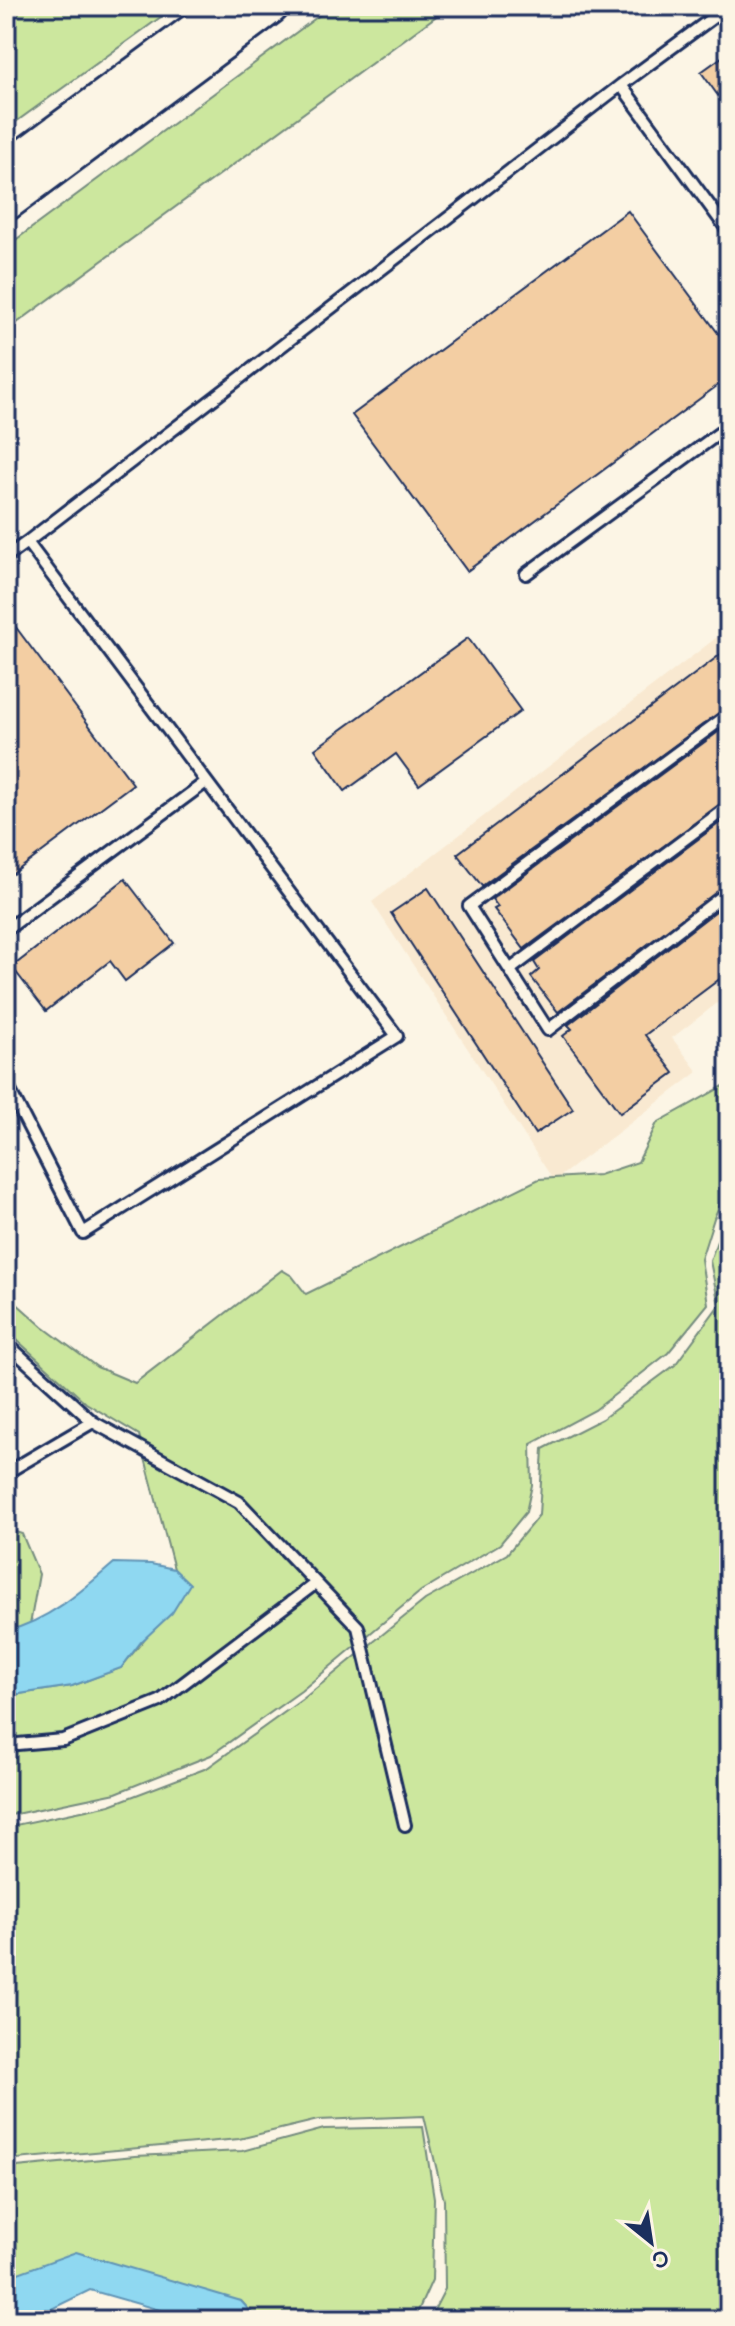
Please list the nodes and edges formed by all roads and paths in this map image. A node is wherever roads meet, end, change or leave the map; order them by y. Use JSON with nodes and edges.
{"nodes":[{"id":1,"x":228,"y":6,"type":"edge"},
{"id":2,"x":271,"y":6,"type":"edge"},
{"id":3,"x":719,"y":13,"type":"dead end"},
{"id":4,"x":621,"y":85,"type":"junction"},
{"id":5,"x":6,"y":170,"type":"edge"},
{"id":6,"x":6,"y":203,"type":"edge"},
{"id":7,"x":729,"y":232,"type":"edge"},
{"id":8,"x":729,"y":426,"type":"edge"},
{"id":9,"x":27,"y":542,"type":"junction"},
{"id":10,"x":6,"y":557,"type":"edge"},
{"id":11,"x":526,"y":574,"type":"dead end"},
{"id":12,"x":729,"y":714,"type":"edge"},
{"id":13,"x":206,"y":782,"type":"junction"},
{"id":14,"x":729,"y":806,"type":"edge"},
{"id":15,"x":729,"y":891,"type":"edge"},
{"id":16,"x":6,"y":930,"type":"edge"},
{"id":17,"x":511,"y":969,"type":"junction"},
{"id":18,"x":6,"y":1083,"type":"edge"},
{"id":19,"x":6,"y":1343,"type":"edge"},
{"id":20,"x":93,"y":1422,"type":"junction"},
{"id":21,"x":6,"y":1473,"type":"edge"},
{"id":22,"x":316,"y":1583,"type":"junction"},
{"id":23,"x":6,"y":1745,"type":"edge"},
{"id":24,"x":405,"y":1825,"type":"dead end"}],
"edges":[{"from":1,"to":5,"type":"highway"},
{"from":2,"to":6,"type":"highway"},
{"from":3,"to":4,"type":"lane"},
{"from":4,"to":7,"type":"lane"},
{"from":4,"to":9,"type":"lane"},
{"from":8,"to":11,"type":"lane"},
{"from":9,"to":10,"type":"lane"},
{"from":9,"to":13,"type":"lane"},
{"from":12,"to":17,"type":"lane"},
{"from":13,"to":16,"type":"lane"},
{"from":13,"to":18,"type":"lane"},
{"from":14,"to":17,"type":"lane"},
{"from":15,"to":17,"type":"lane"},
{"from":19,"to":20,"type":"lane"},
{"from":20,"to":21,"type":"lane"},
{"from":20,"to":22,"type":"lane"},
{"from":22,"to":23,"type":"lane"},
{"from":22,"to":24,"type":"lane"}]}
